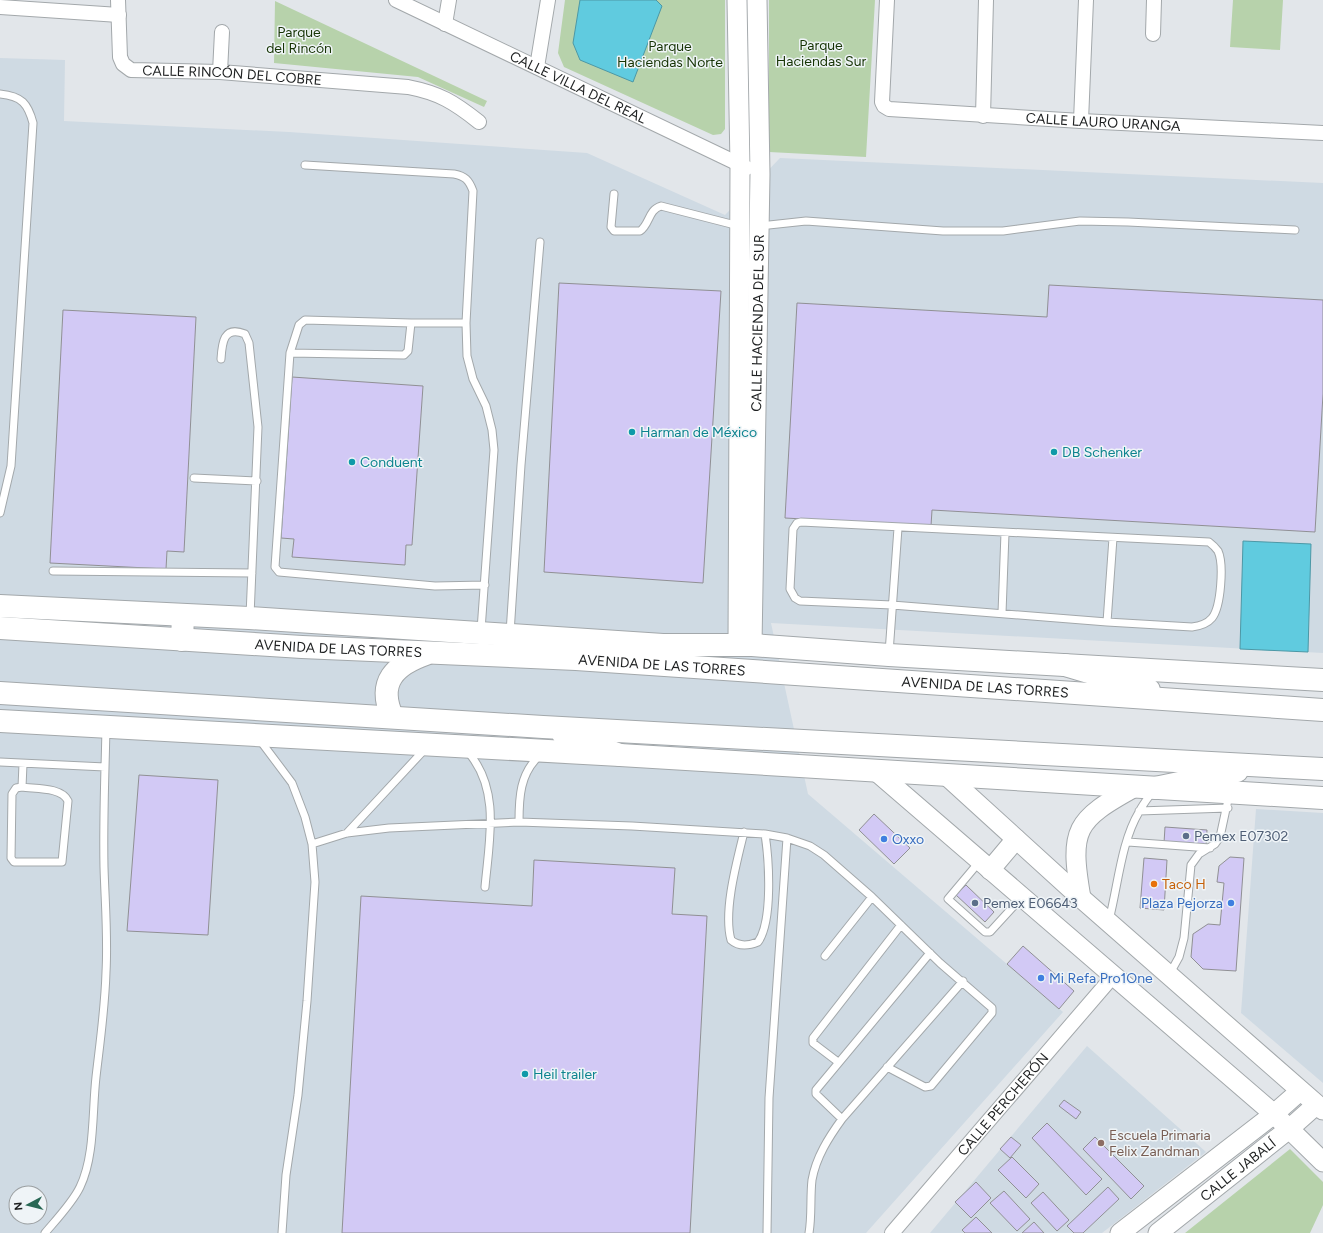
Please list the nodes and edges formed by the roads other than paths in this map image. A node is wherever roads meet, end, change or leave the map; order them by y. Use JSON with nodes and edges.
{"nodes":[{"id":1,"x":118,"y":0,"type":"edge"},
{"id":2,"x":396,"y":0,"type":"edge"},
{"id":3,"x":449,"y":0,"type":"edge"},
{"id":4,"x":548,"y":0,"type":"edge"},
{"id":5,"x":737,"y":0,"type":"edge"},
{"id":6,"x":757,"y":0,"type":"edge"},
{"id":7,"x":886,"y":0,"type":"edge"},
{"id":8,"x":986,"y":0,"type":"edge"},
{"id":9,"x":1086,"y":0,"type":"edge"},
{"id":10,"x":1154,"y":0,"type":"edge"},
{"id":11,"x":16,"y":4,"type":"edge"},
{"id":12,"x":0,"y":7,"type":"edge"},
{"id":13,"x":119,"y":15,"type":"junction"},
{"id":14,"x":445,"y":24,"type":"junction"},
{"id":15,"x":222,"y":32,"type":"dead end"},
{"id":16,"x":1153,"y":34,"type":"dead end"},
{"id":17,"x":537,"y":67,"type":"junction"},
{"id":18,"x":220,"y":72,"type":"junction"},
{"id":19,"x":0,"y":94,"type":"edge"},
{"id":20,"x":983,"y":116,"type":"junction"},
{"id":21,"x":1081,"y":121,"type":"junction"},
{"id":22,"x":479,"y":122,"type":"dead end"},
{"id":23,"x":1323,"y":133,"type":"edge"},
{"id":24,"x":305,"y":165,"type":"dead end"},
{"id":25,"x":740,"y":165,"type":"junction"},
{"id":26,"x":760,"y":174,"type":"junction"},
{"id":27,"x":614,"y":194,"type":"dead end"},
{"id":28,"x":750,"y":226,"type":"junction"},
{"id":29,"x":1295,"y":230,"type":"dead end"},
{"id":30,"x":540,"y":242,"type":"dead end"},
{"id":31,"x":411,"y":323,"type":"junction"},
{"id":32,"x":466,"y":323,"type":"junction"},
{"id":33,"x":290,"y":353,"type":"junction"},
{"id":34,"x":221,"y":359,"type":"dead end"},
{"id":35,"x":194,"y":478,"type":"dead end"},
{"id":36,"x":257,"y":481,"type":"junction"},
{"id":37,"x":0,"y":512,"type":"edge"},
{"id":38,"x":898,"y":528,"type":"junction"},
{"id":39,"x":1005,"y":533,"type":"junction"},
{"id":40,"x":1113,"y":538,"type":"junction"},
{"id":41,"x":53,"y":571,"type":"dead end"},
{"id":42,"x":252,"y":573,"type":"junction"},
{"id":43,"x":485,"y":585,"type":"junction"},
{"id":44,"x":892,"y":605,"type":"junction"},
{"id":45,"x":0,"y":606,"type":"edge"},
{"id":46,"x":1002,"y":613,"type":"junction"},
{"id":47,"x":183,"y":616,"type":"junction"},
{"id":48,"x":250,"y":618,"type":"junction"},
{"id":49,"x":1107,"y":622,"type":"junction"},
{"id":50,"x":0,"y":628,"type":"edge"},
{"id":51,"x":480,"y":633,"type":"junction"},
{"id":52,"x":510,"y":634,"type":"junction"},
{"id":53,"x":182,"y":640,"type":"junction"},
{"id":54,"x":663,"y":645,"type":"junction"},
{"id":55,"x":745,"y":645,"type":"junction"},
{"id":56,"x":429,"y":652,"type":"junction"},
{"id":57,"x":889,"y":655,"type":"junction"},
{"id":58,"x":576,"y":660,"type":"junction"},
{"id":59,"x":1065,"y":665,"type":"junction"},
{"id":60,"x":1323,"y":680,"type":"edge"},
{"id":61,"x":0,"y":694,"type":"edge"},
{"id":62,"x":38,"y":697,"type":"junction"},
{"id":63,"x":0,"y":698,"type":"edge"},
{"id":64,"x":1189,"y":702,"type":"junction"},
{"id":65,"x":1323,"y":710,"type":"edge"},
{"id":66,"x":392,"y":716,"type":"junction"},
{"id":67,"x":0,"y":721,"type":"edge"},
{"id":68,"x":543,"y":727,"type":"junction"},
{"id":69,"x":106,"y":728,"type":"junction"},
{"id":70,"x":256,"y":736,"type":"junction"},
{"id":71,"x":428,"y":745,"type":"junction"},
{"id":72,"x":464,"y":747,"type":"junction"},
{"id":73,"x":544,"y":751,"type":"junction"},
{"id":74,"x":620,"y":755,"type":"junction"},
{"id":75,"x":0,"y":762,"type":"edge"},
{"id":76,"x":23,"y":764,"type":"junction"},
{"id":77,"x":1267,"y":765,"type":"junction"},
{"id":78,"x":105,"y":767,"type":"junction"},
{"id":79,"x":1323,"y":769,"type":"edge"},
{"id":80,"x":877,"y":772,"type":"junction"},
{"id":81,"x":948,"y":777,"type":"junction"},
{"id":82,"x":22,"y":787,"type":"junction"},
{"id":83,"x":1145,"y":787,"type":"junction"},
{"id":84,"x":1323,"y":798,"type":"edge"},
{"id":85,"x":1229,"y":800,"type":"junction"},
{"id":86,"x":1139,"y":811,"type":"junction"},
{"id":87,"x":519,"y":822,"type":"junction"},
{"id":88,"x":491,"y":823,"type":"junction"},
{"id":89,"x":744,"y":832,"type":"junction"},
{"id":90,"x":347,"y":833,"type":"junction"},
{"id":91,"x":765,"y":834,"type":"junction"},
{"id":92,"x":787,"y":838,"type":"junction"},
{"id":93,"x":1016,"y":839,"type":"junction"},
{"id":94,"x":1128,"y":842,"type":"junction"},
{"id":95,"x":312,"y":844,"type":"junction"},
{"id":96,"x":1210,"y":848,"type":"junction"},
{"id":97,"x":985,"y":865,"type":"junction"},
{"id":98,"x":485,"y":887,"type":"dead end"},
{"id":99,"x":872,"y":897,"type":"junction"},
{"id":100,"x":1022,"y":897,"type":"junction"},
{"id":101,"x":1082,"y":898,"type":"junction"},
{"id":102,"x":1109,"y":922,"type":"junction"},
{"id":103,"x":901,"y":924,"type":"junction"},
{"id":104,"x":930,"y":953,"type":"junction"},
{"id":105,"x":825,"y":956,"type":"dead end"},
{"id":106,"x":1114,"y":975,"type":"junction"},
{"id":107,"x":1169,"y":975,"type":"junction"},
{"id":108,"x":963,"y":981,"type":"junction"},
{"id":109,"x":838,"y":1062,"type":"junction"},
{"id":110,"x":887,"y":1067,"type":"junction"},
{"id":111,"x":1300,"y":1091,"type":"junction"},
{"id":112,"x":1320,"y":1108,"type":"edge"},
{"id":113,"x":1274,"y":1114,"type":"junction"},
{"id":114,"x":842,"y":1119,"type":"junction"},
{"id":115,"x":1289,"y":1129,"type":"junction"},
{"id":116,"x":1323,"y":1162,"type":"edge"},
{"id":117,"x":45,"y":1233,"type":"edge"},
{"id":118,"x":282,"y":1233,"type":"edge"},
{"id":119,"x":767,"y":1233,"type":"edge"},
{"id":120,"x":809,"y":1233,"type":"edge"},
{"id":121,"x":892,"y":1233,"type":"edge"},
{"id":122,"x":1120,"y":1233,"type":"edge"},
{"id":123,"x":1158,"y":1233,"type":"edge"}],
"edges":[{"from":1,"to":13,"type":"street"},
{"from":2,"to":14,"type":"street","name":"CALLE VILLA DEL REAL"},
{"from":3,"to":14,"type":"street"},
{"from":4,"to":17,"type":"street"},
{"from":5,"to":25,"type":"street","name":"CALLE HACIENDA DEL SUR"},
{"from":6,"to":26,"type":"street","name":"CALLE HACIENDA DEL SUR"},
{"from":7,"to":20,"type":"street","name":"CALLE LAURO URANGA"},
{"from":8,"to":20,"type":"street"},
{"from":9,"to":21,"type":"street"},
{"from":10,"to":16,"type":"street"},
{"from":11,"to":12,"type":"street"},
{"from":11,"to":13,"type":"street"},
{"from":13,"to":18,"type":"street","name":"CALLE RINCÓN DEL COBRE"},
{"from":14,"to":17,"type":"street","name":"CALLE VILLA DEL REAL"},
{"from":15,"to":18,"type":"street"},
{"from":17,"to":25,"type":"street","name":"CALLE VILLA DEL REAL"},
{"from":18,"to":22,"type":"street","name":"CALLE RINCÓN DEL COBRE"},
{"from":19,"to":37,"type":"lane"},
{"from":20,"to":21,"type":"street","name":"CALLE LAURO URANGA"},
{"from":21,"to":23,"type":"street","name":"CALLE LAURO URANGA"},
{"from":24,"to":32,"type":"lane"},
{"from":25,"to":26,"type":"street","name":"CALLE VILLA DEL REAL"},
{"from":25,"to":28,"type":"street","name":"CALLE HACIENDA DEL SUR"},
{"from":26,"to":28,"type":"street","name":"CALLE HACIENDA DEL SUR"},
{"from":27,"to":28,"type":"lane"},
{"from":28,"to":29,"type":"lane"},
{"from":28,"to":55,"type":"street","name":"CALLE HACIENDA DEL SUR"},
{"from":30,"to":52,"type":"lane"},
{"from":31,"to":32,"type":"lane"},
{"from":31,"to":33,"type":"lane"},
{"from":31,"to":33,"type":"lane"},
{"from":32,"to":43,"type":"lane"},
{"from":33,"to":43,"type":"lane"},
{"from":34,"to":36,"type":"lane"},
{"from":35,"to":36,"type":"lane"},
{"from":36,"to":42,"type":"lane"},
{"from":38,"to":39,"type":"lane"},
{"from":38,"to":44,"type":"lane"},
{"from":38,"to":44,"type":"lane"},
{"from":39,"to":40,"type":"lane"},
{"from":39,"to":46,"type":"lane"},
{"from":40,"to":49,"type":"lane"},
{"from":40,"to":49,"type":"lane"},
{"from":41,"to":42,"type":"lane"},
{"from":42,"to":48,"type":"lane"},
{"from":43,"to":51,"type":"lane"},
{"from":44,"to":46,"type":"lane"},
{"from":44,"to":57,"type":"lane"},
{"from":45,"to":47,"type":"main road","name":"AVENIDA DE LAS TORRES"},
{"from":46,"to":49,"type":"lane"},
{"from":47,"to":48,"type":"main road","name":"AVENIDA DE LAS TORRES"},
{"from":47,"to":53,"type":"main road"},
{"from":48,"to":51,"type":"main road","name":"AVENIDA DE LAS TORRES"},
{"from":50,"to":53,"type":"main road","name":"AVENIDA DE LAS TORRES"},
{"from":51,"to":52,"type":"main road","name":"AVENIDA DE LAS TORRES"},
{"from":52,"to":54,"type":"main road","name":"AVENIDA DE LAS TORRES"},
{"from":53,"to":56,"type":"main road","name":"AVENIDA DE LAS TORRES"},
{"from":54,"to":55,"type":"main road","name":"AVENIDA DE LAS TORRES"},
{"from":54,"to":58,"type":"main road"},
{"from":55,"to":57,"type":"main road","name":"AVENIDA DE LAS TORRES"},
{"from":56,"to":58,"type":"main road","name":"AVENIDA DE LAS TORRES"},
{"from":56,"to":66,"type":"main road"},
{"from":57,"to":59,"type":"main road","name":"AVENIDA DE LAS TORRES"},
{"from":58,"to":64,"type":"main road","name":"AVENIDA DE LAS TORRES"},
{"from":59,"to":60,"type":"main road","name":"AVENIDA DE LAS TORRES"},
{"from":59,"to":64,"type":"main road"},
{"from":61,"to":62,"type":"main road"},
{"from":62,"to":63,"type":"main road"},
{"from":62,"to":66,"type":"main road"},
{"from":64,"to":65,"type":"main road","name":"AVENIDA DE LAS TORRES"},
{"from":66,"to":68,"type":"main road"},
{"from":67,"to":69,"type":"main road"},
{"from":68,"to":74,"type":"main road"},
{"from":68,"to":77,"type":"main road"},
{"from":69,"to":70,"type":"main road"},
{"from":69,"to":78,"type":"lane"},
{"from":70,"to":71,"type":"main road"},
{"from":70,"to":95,"type":"lane"},
{"from":71,"to":72,"type":"main road"},
{"from":71,"to":90,"type":"lane"},
{"from":72,"to":73,"type":"main road"},
{"from":72,"to":88,"type":"lane"},
{"from":73,"to":74,"type":"main road"},
{"from":73,"to":87,"type":"lane"},
{"from":74,"to":80,"type":"main road"},
{"from":75,"to":76,"type":"lane"},
{"from":76,"to":78,"type":"lane"},
{"from":76,"to":82,"type":"lane"},
{"from":77,"to":79,"type":"main road"},
{"from":77,"to":83,"type":"main road"},
{"from":78,"to":117,"type":"lane"},
{"from":80,"to":81,"type":"main road"},
{"from":80,"to":97,"type":"street"},
{"from":81,"to":83,"type":"main road"},
{"from":81,"to":93,"type":"street"},
{"from":82,"to":82,"type":"lane"},
{"from":83,"to":85,"type":"main road"},
{"from":83,"to":86,"type":"lane"},
{"from":83,"to":101,"type":"street"},
{"from":84,"to":85,"type":"main road"},
{"from":85,"to":86,"type":"lane"},
{"from":85,"to":96,"type":"lane"},
{"from":86,"to":94,"type":"lane"},
{"from":87,"to":88,"type":"lane"},
{"from":87,"to":89,"type":"lane"},
{"from":88,"to":90,"type":"lane"},
{"from":88,"to":98,"type":"lane"},
{"from":89,"to":91,"type":"lane"},
{"from":89,"to":91,"type":"lane"},
{"from":90,"to":95,"type":"lane"},
{"from":91,"to":92,"type":"lane"},
{"from":92,"to":99,"type":"lane"},
{"from":92,"to":119,"type":"lane"},
{"from":93,"to":97,"type":"street"},
{"from":93,"to":101,"type":"street"},
{"from":94,"to":96,"type":"lane"},
{"from":94,"to":102,"type":"lane"},
{"from":95,"to":118,"type":"lane"},
{"from":96,"to":107,"type":"lane"},
{"from":97,"to":100,"type":"street"},
{"from":97,"to":100,"type":"lane"},
{"from":99,"to":103,"type":"lane"},
{"from":99,"to":105,"type":"lane"},
{"from":100,"to":106,"type":"street"},
{"from":101,"to":102,"type":"street"},
{"from":102,"to":107,"type":"street"},
{"from":103,"to":104,"type":"lane"},
{"from":103,"to":109,"type":"lane"},
{"from":104,"to":108,"type":"lane"},
{"from":104,"to":109,"type":"lane"},
{"from":106,"to":113,"type":"street"},
{"from":106,"to":121,"type":"street","name":"CALLE PERCHERÓN"},
{"from":107,"to":111,"type":"street"},
{"from":108,"to":110,"type":"lane"},
{"from":108,"to":110,"type":"lane"},
{"from":109,"to":114,"type":"lane"},
{"from":110,"to":114,"type":"lane"},
{"from":111,"to":112,"type":"street"},
{"from":111,"to":113,"type":"street","name":"CALLE JABALÍ"},
{"from":112,"to":115,"type":"street","name":"CALLE JABALÍ"},
{"from":113,"to":115,"type":"street"},
{"from":113,"to":122,"type":"street","name":"CALLE JABALÍ"},
{"from":114,"to":120,"type":"lane"},
{"from":115,"to":116,"type":"street"},
{"from":115,"to":123,"type":"street","name":"CALLE JABALÍ"}]}
